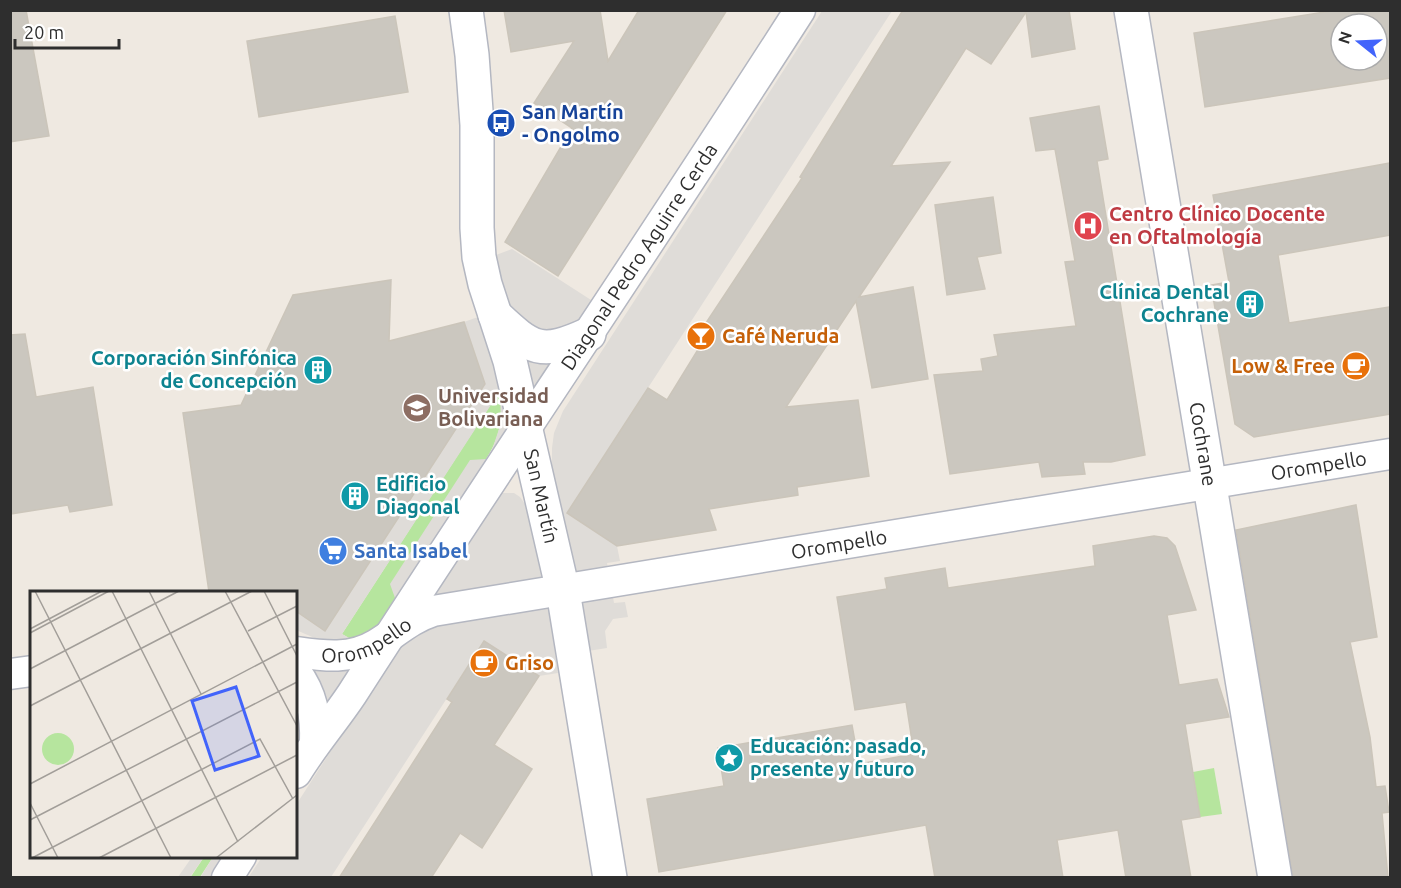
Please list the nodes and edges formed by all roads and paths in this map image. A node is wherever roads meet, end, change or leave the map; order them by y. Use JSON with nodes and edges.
{"nodes":[{"id":1,"x":466,"y":10,"type":"edge"},
{"id":2,"x":800,"y":10,"type":"edge"},
{"id":3,"x":1131,"y":10,"type":"edge"},
{"id":4,"x":495,"y":315,"type":"junction"},
{"id":5,"x":589,"y":334,"type":"junction"},
{"id":6,"x":527,"y":428,"type":"junction"},
{"id":7,"x":1390,"y":454,"type":"edge"},
{"id":8,"x":1210,"y":484,"type":"junction"},
{"id":9,"x":563,"y":591,"type":"junction"},
{"id":10,"x":387,"y":637,"type":"junction"},
{"id":11,"x":297,"y":651,"type":"edge"},
{"id":12,"x":30,"y":671,"type":"edge"},
{"id":13,"x":10,"y":674,"type":"edge"},
{"id":14,"x":297,"y":674,"type":"edge"},
{"id":15,"x":315,"y":743,"type":"junction"},
{"id":16,"x":297,"y":770,"type":"edge"},
{"id":17,"x":240,"y":858,"type":"edge"},
{"id":18,"x":227,"y":878,"type":"edge"},
{"id":19,"x":610,"y":878,"type":"edge"},
{"id":20,"x":1275,"y":878,"type":"edge"}],
"edges":[{"from":1,"to":4,"type":"main road","name":"San Martín"},
{"from":2,"to":5,"type":"street","name":"Diagonal Pedro Aguirre Cerda"},
{"from":3,"to":8,"type":"main road","name":"Cochrane"},
{"from":4,"to":5,"type":"main road"},
{"from":4,"to":6,"type":"main road","name":"San Martín"},
{"from":5,"to":6,"type":"street","name":"Diagonal Pedro Aguirre Cerda"},
{"from":6,"to":9,"type":"main road","name":"San Martín"},
{"from":6,"to":10,"type":"street","name":"Diagonal Pedro Aguirre Cerda"},
{"from":7,"to":8,"type":"street","name":"Orompello"},
{"from":8,"to":9,"type":"street","name":"Orompello"},
{"from":8,"to":20,"type":"main road","name":"Cochrane"},
{"from":9,"to":10,"type":"street","name":"Orompello"},
{"from":9,"to":19,"type":"main road","name":"San Martín"},
{"from":10,"to":11,"type":"street","name":"Orompello"},
{"from":10,"to":15,"type":"street","name":"Diagonal Pedro Aguirre Cerda"},
{"from":12,"to":13,"type":"street"},
{"from":14,"to":15,"type":"street","name":"Orompello"},
{"from":15,"to":16,"type":"street","name":"Diagonal Pedro Aguirre Cerda"},
{"from":17,"to":18,"type":"street"}]}
